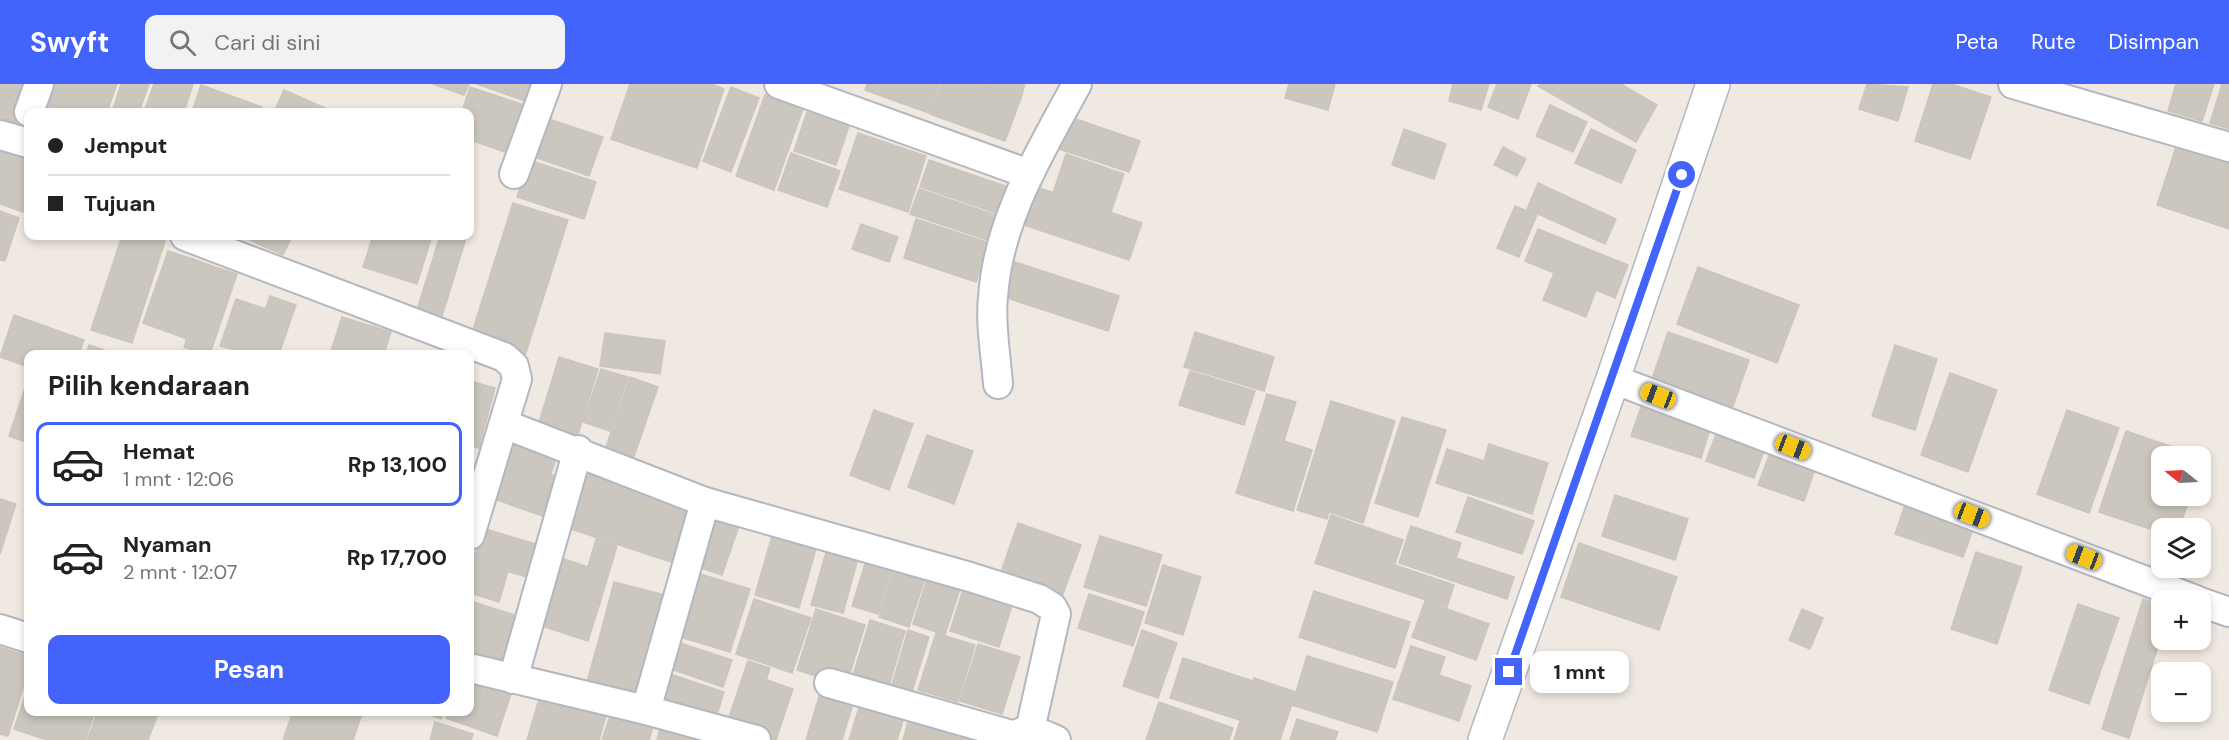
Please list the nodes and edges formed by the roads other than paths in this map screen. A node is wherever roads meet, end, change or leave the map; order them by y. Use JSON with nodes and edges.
{"nodes":[{"id":1,"x":39,"y":84,"type":"edge"},
{"id":2,"x":547,"y":84,"type":"edge"},
{"id":3,"x":779,"y":84,"type":"edge"},
{"id":4,"x":1077,"y":84,"type":"edge"},
{"id":5,"x":1713,"y":84,"type":"edge"},
{"id":6,"x":2013,"y":84,"type":"edge"},
{"id":7,"x":29,"y":108,"type":"edge"},
{"id":8,"x":2229,"y":147,"type":"edge"},
{"id":9,"x":514,"y":174,"type":"dead end"},
{"id":10,"x":1029,"y":174,"type":"junction"},
{"id":11,"x":196,"y":240,"type":"edge"},
{"id":12,"x":1613,"y":379,"type":"junction"},
{"id":13,"x":998,"y":384,"type":"dead end"},
{"id":14,"x":504,"y":424,"type":"junction"},
{"id":15,"x":578,"y":450,"type":"junction"},
{"id":16,"x":705,"y":502,"type":"junction"},
{"id":17,"x":474,"y":522,"type":"edge"},
{"id":18,"x":2169,"y":590,"type":"edge"},
{"id":19,"x":2211,"y":606,"type":"edge"},
{"id":20,"x":2229,"y":612,"type":"edge"},
{"id":21,"x":0,"y":629,"type":"edge"},
{"id":22,"x":24,"y":637,"type":"edge"},
{"id":23,"x":474,"y":669,"type":"edge"},
{"id":24,"x":513,"y":678,"type":"junction"},
{"id":25,"x":828,"y":683,"type":"dead end"},
{"id":26,"x":646,"y":710,"type":"junction"},
{"id":27,"x":1019,"y":735,"type":"edge"},
{"id":28,"x":756,"y":740,"type":"edge"},
{"id":29,"x":1056,"y":740,"type":"edge"},
{"id":30,"x":1485,"y":740,"type":"edge"}],
"edges":[{"from":1,"to":7,"type":"street"},
{"from":2,"to":9,"type":"street"},
{"from":3,"to":10,"type":"street"},
{"from":4,"to":10,"type":"street"},
{"from":5,"to":12,"type":"street"},
{"from":6,"to":8,"type":"street"},
{"from":10,"to":13,"type":"street"},
{"from":11,"to":14,"type":"street"},
{"from":12,"to":18,"type":"street"},
{"from":12,"to":30,"type":"street"},
{"from":14,"to":15,"type":"street"},
{"from":14,"to":17,"type":"street"},
{"from":15,"to":16,"type":"street"},
{"from":15,"to":24,"type":"street"},
{"from":16,"to":26,"type":"street"},
{"from":16,"to":27,"type":"street"},
{"from":19,"to":20,"type":"street"},
{"from":21,"to":22,"type":"street"},
{"from":23,"to":24,"type":"street"},
{"from":24,"to":26,"type":"street"},
{"from":25,"to":27,"type":"street"},
{"from":26,"to":28,"type":"street"},
{"from":27,"to":29,"type":"street"}]}
